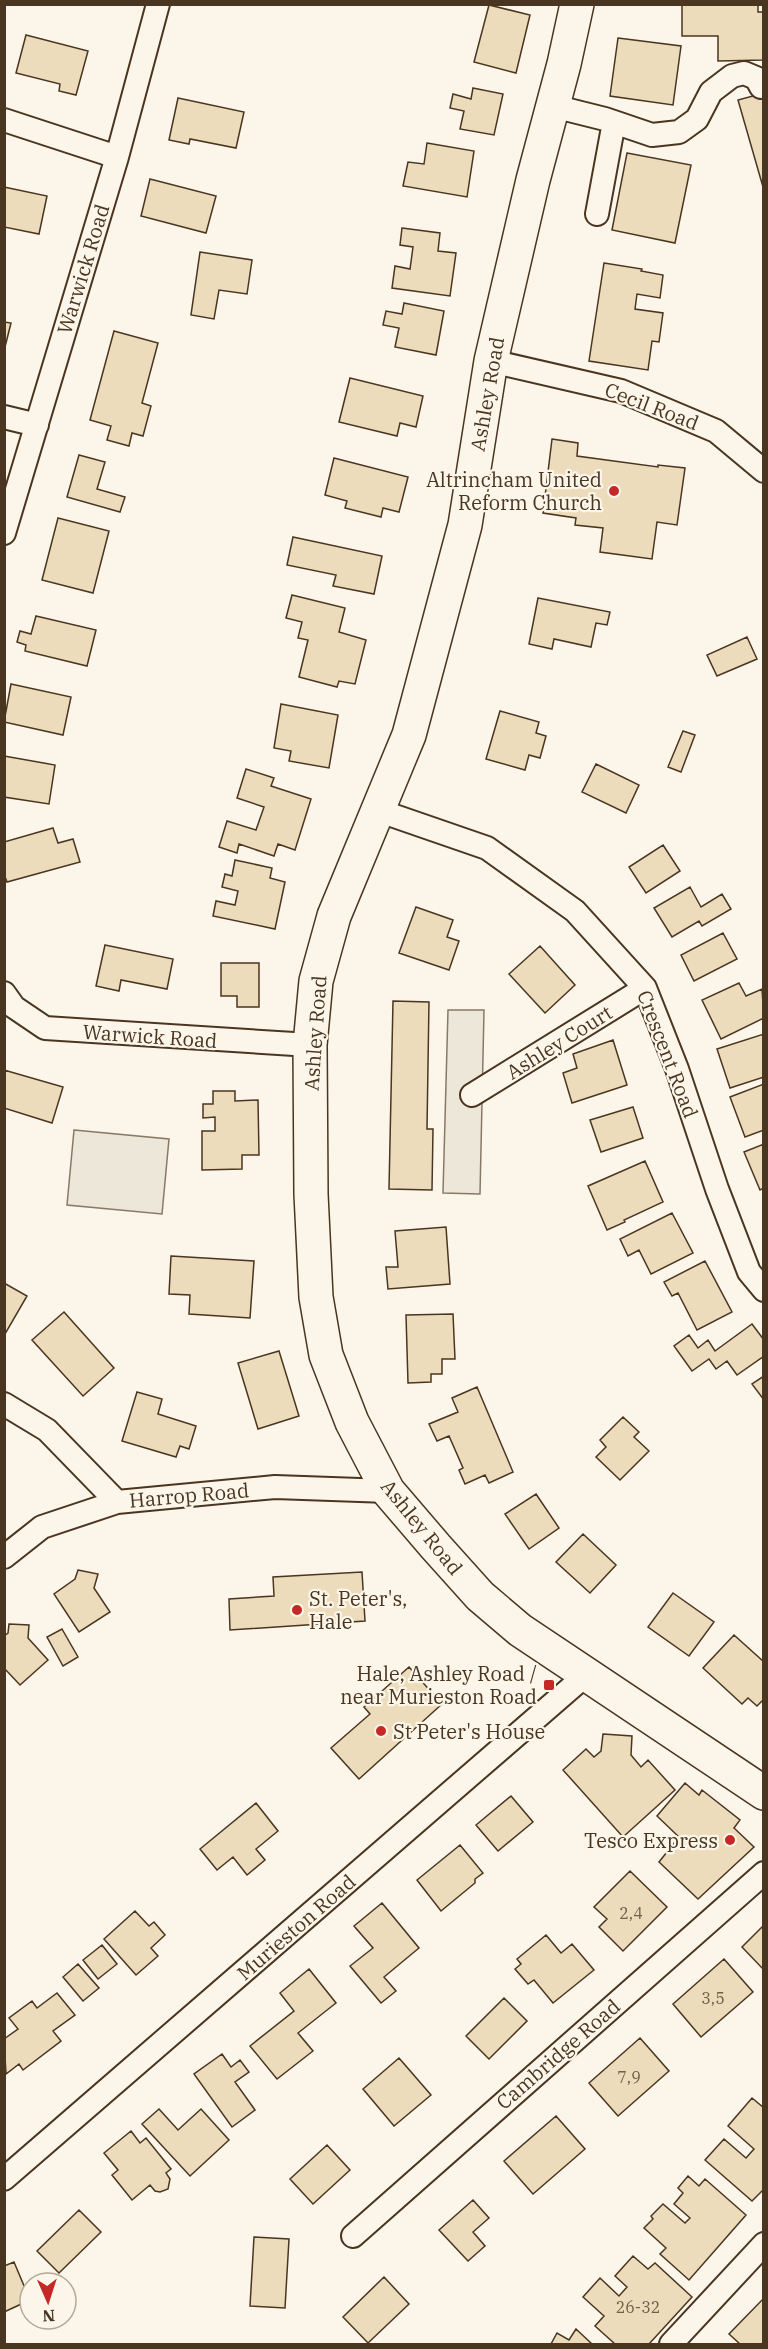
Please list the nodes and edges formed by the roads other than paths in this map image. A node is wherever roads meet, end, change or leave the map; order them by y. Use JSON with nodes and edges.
{"nodes":[{"id":1,"x":158,"y":4,"type":"edge"},
{"id":2,"x":577,"y":4,"type":"edge"},
{"id":3,"x":761,"y":87,"type":"dead end"},
{"id":4,"x":553,"y":106,"type":"junction"},
{"id":5,"x":4,"y":120,"type":"edge"},
{"id":6,"x":614,"y":122,"type":"junction"},
{"id":7,"x":117,"y":157,"type":"junction"},
{"id":8,"x":597,"y":214,"type":"dead end"},
{"id":9,"x":491,"y":361,"type":"junction"},
{"id":10,"x":4,"y":417,"type":"edge"},
{"id":11,"x":37,"y":425,"type":"junction"},
{"id":12,"x":764,"y":471,"type":"edge"},
{"id":13,"x":4,"y":533,"type":"edge"},
{"id":14,"x":377,"y":810,"type":"junction"},
{"id":15,"x":645,"y":988,"type":"junction"},
{"id":16,"x":4,"y":993,"type":"edge"},
{"id":17,"x":310,"y":1045,"type":"junction"},
{"id":18,"x":472,"y":1095,"type":"dead end"},
{"id":19,"x":764,"y":1290,"type":"edge"},
{"id":20,"x":4,"y":1404,"type":"edge"},
{"id":21,"x":387,"y":1491,"type":"junction"},
{"id":22,"x":117,"y":1502,"type":"junction"},
{"id":23,"x":4,"y":1557,"type":"edge"},
{"id":24,"x":587,"y":1674,"type":"junction"},
{"id":25,"x":764,"y":1793,"type":"edge"},
{"id":26,"x":764,"y":1873,"type":"edge"},
{"id":27,"x":4,"y":2179,"type":"edge"},
{"id":28,"x":353,"y":2235,"type":"dead end"},
{"id":29,"x":764,"y":2244,"type":"edge"},
{"id":30,"x":678,"y":2342,"type":"edge"}],
"edges":[{"from":1,"to":7,"type":"street","name":"Warwick Road"},
{"from":2,"to":4,"type":"main road","name":"Ashley Road"},
{"from":3,"to":6,"type":"street"},
{"from":4,"to":6,"type":"street"},
{"from":4,"to":9,"type":"main road","name":"Ashley Road"},
{"from":5,"to":7,"type":"street"},
{"from":6,"to":8,"type":"street"},
{"from":7,"to":11,"type":"street","name":"Warwick Road"},
{"from":9,"to":12,"type":"street","name":"Cecil Road"},
{"from":9,"to":14,"type":"main road","name":"Ashley Road"},
{"from":10,"to":11,"type":"street"},
{"from":11,"to":13,"type":"street","name":"Warwick Road"},
{"from":14,"to":15,"type":"street","name":"Crescent Road"},
{"from":14,"to":17,"type":"main road","name":"Ashley Road"},
{"from":15,"to":18,"type":"street","name":"Ashley Court"},
{"from":15,"to":19,"type":"street","name":"Crescent Road"},
{"from":16,"to":17,"type":"street","name":"Warwick Road"},
{"from":17,"to":21,"type":"main road","name":"Ashley Road"},
{"from":20,"to":22,"type":"street"},
{"from":21,"to":22,"type":"street","name":"Harrop Road"},
{"from":21,"to":24,"type":"main road","name":"Ashley Road"},
{"from":22,"to":23,"type":"street","name":"Harrop Road"},
{"from":24,"to":25,"type":"main road","name":"Ashley Road"},
{"from":24,"to":27,"type":"street","name":"Murieston Road"},
{"from":26,"to":28,"type":"street","name":"Cambridge Road"},
{"from":29,"to":30,"type":"street"}]}
